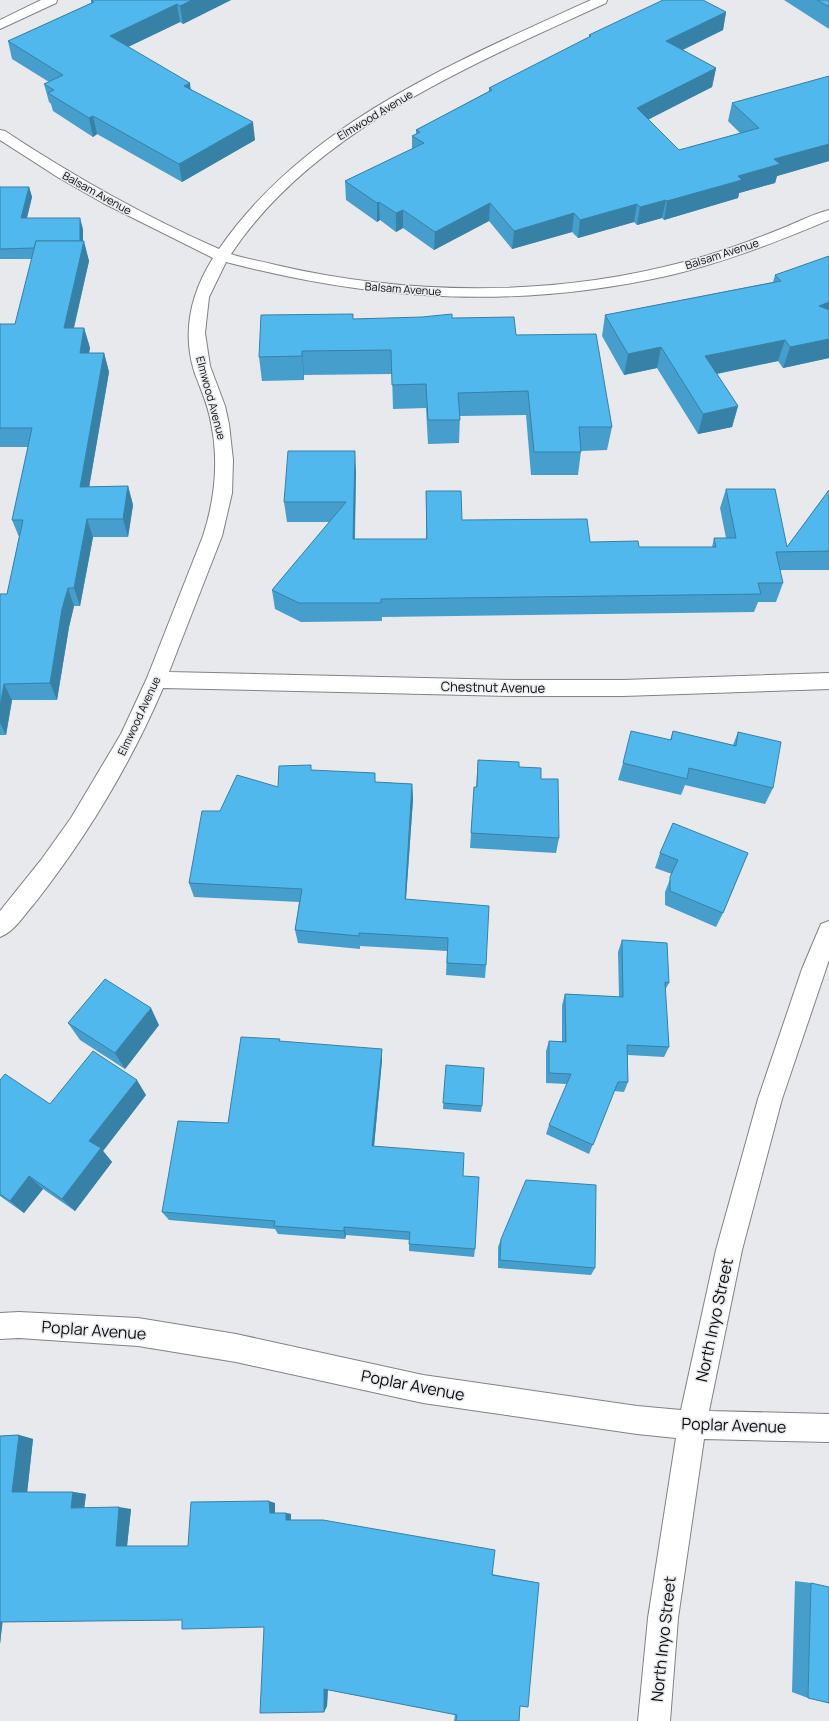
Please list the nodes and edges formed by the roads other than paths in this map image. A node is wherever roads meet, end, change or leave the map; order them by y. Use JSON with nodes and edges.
{"nodes":[{"id":1,"x":51,"y":0,"type":"edge"},
{"id":2,"x":601,"y":0,"type":"edge"},
{"id":3,"x":0,"y":25,"type":"edge"},
{"id":4,"x":0,"y":134,"type":"edge"},
{"id":5,"x":829,"y":215,"type":"edge"},
{"id":6,"x":221,"y":256,"type":"junction"},
{"id":7,"x":156,"y":680,"type":"junction"},
{"id":8,"x":829,"y":681,"type":"edge"},
{"id":9,"x":0,"y":927,"type":"edge"},
{"id":10,"x":829,"y":931,"type":"edge"},
{"id":11,"x":0,"y":1326,"type":"edge"},
{"id":12,"x":692,"y":1425,"type":"junction"},
{"id":13,"x":829,"y":1428,"type":"edge"},
{"id":14,"x":654,"y":1721,"type":"edge"}],
"edges":[{"from":1,"to":3,"type":"street"},
{"from":2,"to":6,"type":"street","name":"Elmwood Avenue"},
{"from":4,"to":6,"type":"street","name":"Balsam Avenue"},
{"from":5,"to":6,"type":"street","name":"Balsam Avenue"},
{"from":6,"to":7,"type":"street","name":"Elmwood Avenue"},
{"from":7,"to":8,"type":"street","name":"Chestnut Avenue"},
{"from":7,"to":9,"type":"street","name":"Elmwood Avenue"},
{"from":10,"to":12,"type":"street","name":"North Inyo Street"},
{"from":11,"to":12,"type":"street","name":"Poplar Avenue"},
{"from":12,"to":13,"type":"street","name":"Poplar Avenue"},
{"from":12,"to":14,"type":"street","name":"North Inyo Street"}]}
